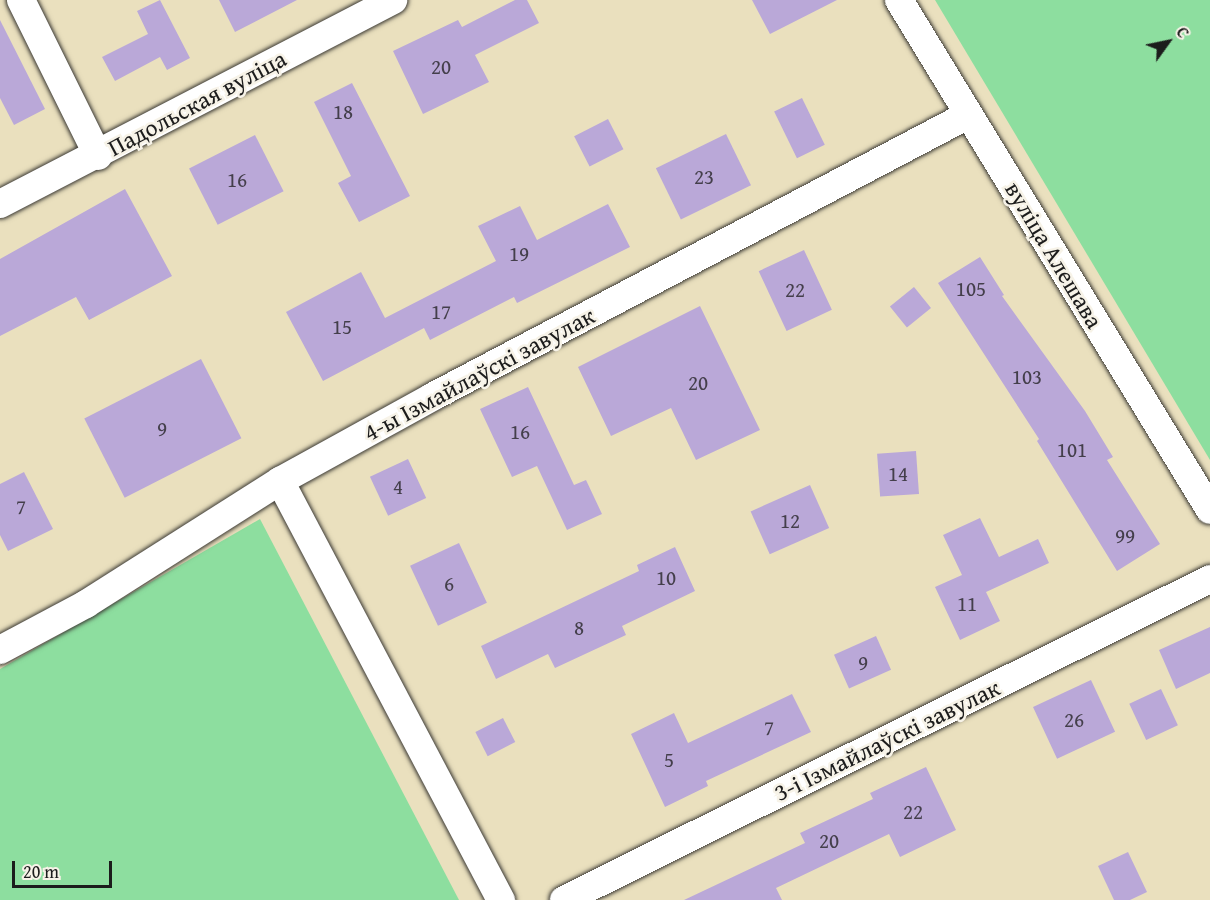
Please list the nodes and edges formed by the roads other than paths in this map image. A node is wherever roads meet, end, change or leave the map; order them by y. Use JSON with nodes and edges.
{"nodes":[{"id":1,"x":21,"y":0,"type":"edge"},
{"id":2,"x":393,"y":0,"type":"edge"},
{"id":3,"x":899,"y":0,"type":"edge"},
{"id":4,"x":968,"y":115,"type":"junction"},
{"id":5,"x":98,"y":156,"type":"junction"},
{"id":6,"x":0,"y":204,"type":"edge"},
{"id":7,"x":280,"y":481,"type":"junction"},
{"id":8,"x":1210,"y":510,"type":"edge"},
{"id":9,"x":1210,"y":579,"type":"edge"},
{"id":10,"x":0,"y":650,"type":"edge"},
{"id":11,"x":501,"y":900,"type":"edge"},
{"id":12,"x":564,"y":900,"type":"edge"}],
"edges":[{"from":1,"to":5,"type":"street"},
{"from":2,"to":5,"type":"street","name":"Падольская вуліца"},
{"from":3,"to":4,"type":"street","name":"вуліца Алешава"},
{"from":4,"to":7,"type":"street","name":"4-ы Ізмайлаўскі завулак"},
{"from":4,"to":8,"type":"street","name":"вуліца Алешава"},
{"from":5,"to":6,"type":"street","name":"Падольская вуліца"},
{"from":7,"to":10,"type":"street","name":"4-ы Ізмайлаўскі завулак"},
{"from":7,"to":11,"type":"street"},
{"from":9,"to":12,"type":"street","name":"3-і Ізмайлаўскі завулак"}]}
